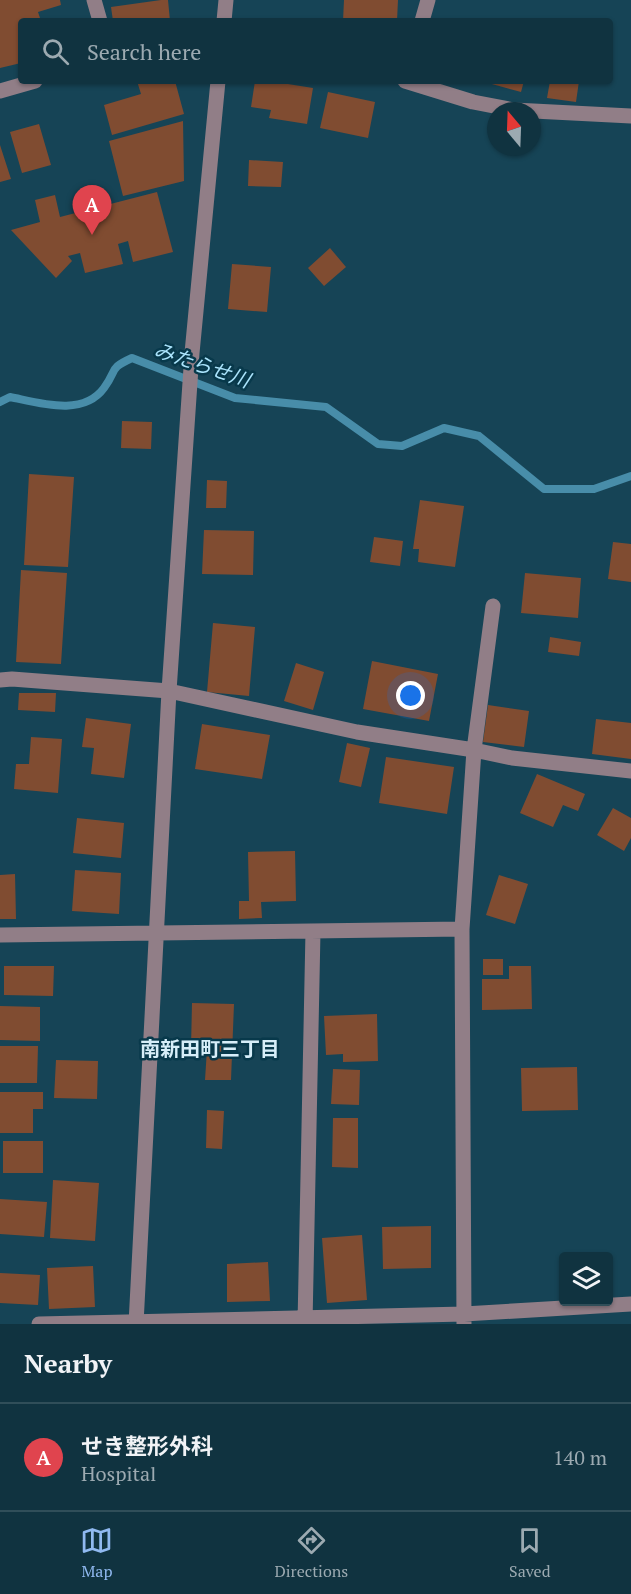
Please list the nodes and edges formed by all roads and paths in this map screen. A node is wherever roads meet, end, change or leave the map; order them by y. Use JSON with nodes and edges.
{"nodes":[{"id":1,"x":94,"y":0,"type":"edge"},
{"id":2,"x":226,"y":0,"type":"edge"},
{"id":3,"x":428,"y":0,"type":"edge"},
{"id":4,"x":99,"y":18,"type":"edge"},
{"id":5,"x":224,"y":18,"type":"edge"},
{"id":6,"x":423,"y":18,"type":"edge"},
{"id":7,"x":24,"y":84,"type":"edge"},
{"id":8,"x":218,"y":84,"type":"edge"},
{"id":9,"x":415,"y":84,"type":"edge"},
{"id":10,"x":0,"y":91,"type":"edge"},
{"id":11,"x":631,"y":116,"type":"edge"},
{"id":12,"x":493,"y":606,"type":"dead end"},
{"id":13,"x":0,"y":680,"type":"edge"},
{"id":14,"x":169,"y":691,"type":"junction"},
{"id":15,"x":474,"y":750,"type":"junction"},
{"id":16,"x":631,"y":771,"type":"edge"},
{"id":17,"x":462,"y":929,"type":"junction"},
{"id":18,"x":313,"y":931,"type":"junction"},
{"id":19,"x":156,"y":932,"type":"junction"},
{"id":20,"x":0,"y":935,"type":"edge"},
{"id":21,"x":631,"y":1304,"type":"edge"},
{"id":22,"x":464,"y":1319,"type":"edge"},
{"id":23,"x":305,"y":1321,"type":"edge"},
{"id":24,"x":136,"y":1323,"type":"edge"},
{"id":25,"x":39,"y":1324,"type":"edge"}],
"edges":[{"from":1,"to":4,"type":"street"},
{"from":2,"to":5,"type":"street"},
{"from":3,"to":6,"type":"street"},
{"from":7,"to":10,"type":"street"},
{"from":8,"to":14,"type":"street"},
{"from":9,"to":11,"type":"street"},
{"from":12,"to":15,"type":"street"},
{"from":13,"to":14,"type":"street"},
{"from":14,"to":15,"type":"street"},
{"from":14,"to":19,"type":"street"},
{"from":15,"to":16,"type":"street"},
{"from":15,"to":17,"type":"street"},
{"from":17,"to":18,"type":"street"},
{"from":17,"to":22,"type":"street"},
{"from":18,"to":19,"type":"street"},
{"from":18,"to":23,"type":"street"},
{"from":19,"to":20,"type":"street"},
{"from":19,"to":24,"type":"street"},
{"from":21,"to":22,"type":"street"},
{"from":22,"to":23,"type":"street"},
{"from":23,"to":24,"type":"street"},
{"from":24,"to":25,"type":"street"}]}
